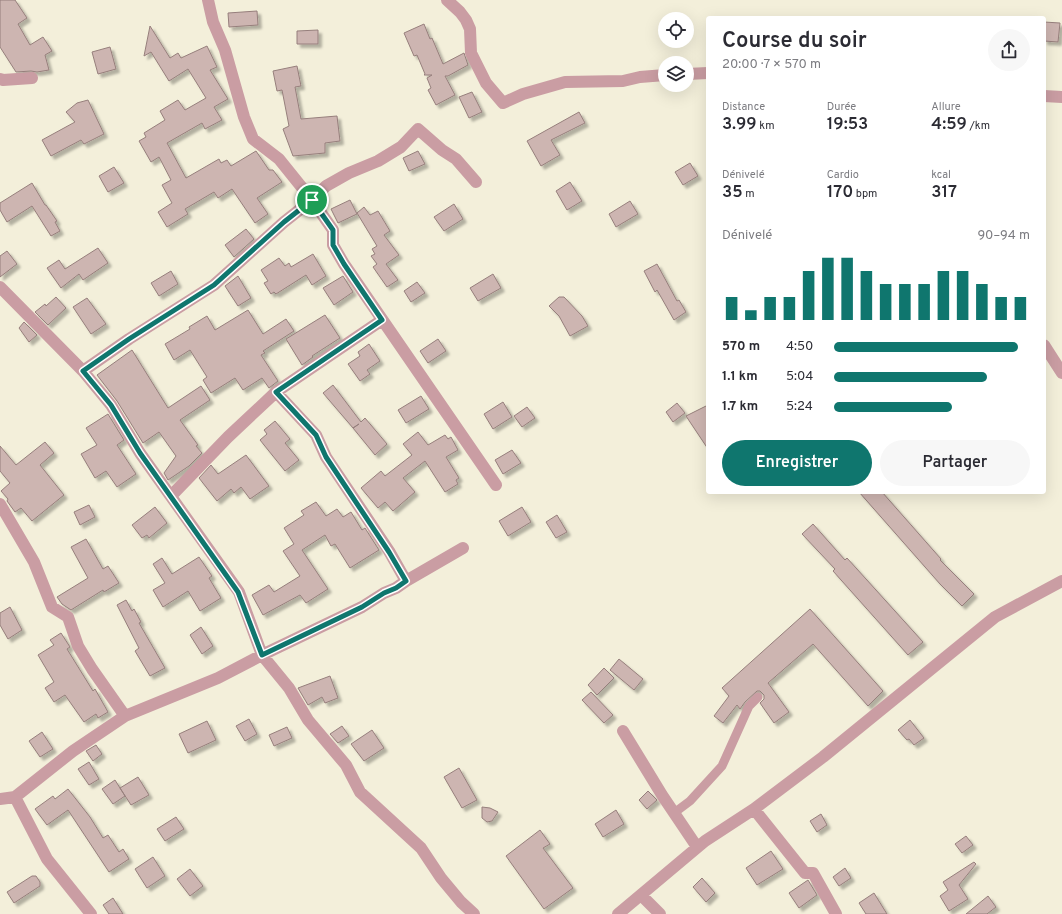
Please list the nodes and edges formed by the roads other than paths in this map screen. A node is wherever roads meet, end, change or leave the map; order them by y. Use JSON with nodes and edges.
{"nodes":[{"id":1,"x":208,"y":0,"type":"edge"},
{"id":2,"x":448,"y":0,"type":"edge"},
{"id":3,"x":706,"y":73,"type":"edge"},
{"id":4,"x":694,"y":74,"type":"edge"},
{"id":5,"x":658,"y":76,"type":"edge"},
{"id":6,"x":32,"y":78,"type":"dead end"},
{"id":7,"x":0,"y":79,"type":"edge"},
{"id":8,"x":1046,"y":96,"type":"edge"},
{"id":9,"x":1062,"y":97,"type":"edge"},
{"id":10,"x":476,"y":182,"type":"dead end"},
{"id":11,"x":312,"y":200,"type":"junction"},
{"id":12,"x":0,"y":287,"type":"edge"},
{"id":13,"x":382,"y":320,"type":"junction"},
{"id":14,"x":1046,"y":348,"type":"edge"},
{"id":15,"x":83,"y":371,"type":"junction"},
{"id":16,"x":1062,"y":373,"type":"edge"},
{"id":17,"x":276,"y":392,"type":"junction"},
{"id":18,"x":496,"y":485,"type":"dead end"},
{"id":19,"x":171,"y":496,"type":"junction"},
{"id":20,"x":0,"y":504,"type":"edge"},
{"id":21,"x":463,"y":548,"type":"dead end"},
{"id":22,"x":406,"y":581,"type":"junction"},
{"id":23,"x":1062,"y":581,"type":"edge"},
{"id":24,"x":262,"y":655,"type":"junction"},
{"id":25,"x":758,"y":697,"type":"dead end"},
{"id":26,"x":125,"y":716,"type":"junction"},
{"id":27,"x":623,"y":731,"type":"dead end"},
{"id":28,"x":15,"y":797,"type":"junction"},
{"id":29,"x":0,"y":799,"type":"edge"},
{"id":30,"x":754,"y":809,"type":"junction"},
{"id":31,"x":674,"y":814,"type":"junction"},
{"id":32,"x":697,"y":847,"type":"junction"},
{"id":33,"x":641,"y":895,"type":"junction"},
{"id":34,"x":91,"y":914,"type":"edge"},
{"id":35,"x":474,"y":914,"type":"edge"},
{"id":36,"x":618,"y":914,"type":"edge"},
{"id":37,"x":660,"y":914,"type":"edge"},
{"id":38,"x":836,"y":914,"type":"edge"}],
"edges":[{"from":1,"to":11,"type":"street"},
{"from":2,"to":5,"type":"street"},
{"from":3,"to":4,"type":"street"},
{"from":6,"to":7,"type":"street"},
{"from":8,"to":9,"type":"street"},
{"from":10,"to":11,"type":"street"},
{"from":11,"to":13,"type":"street"},
{"from":11,"to":15,"type":"street"},
{"from":12,"to":15,"type":"street"},
{"from":13,"to":17,"type":"street"},
{"from":13,"to":18,"type":"street"},
{"from":14,"to":16,"type":"street"},
{"from":15,"to":19,"type":"street"},
{"from":17,"to":19,"type":"street"},
{"from":17,"to":22,"type":"street"},
{"from":19,"to":24,"type":"street"},
{"from":20,"to":26,"type":"street"},
{"from":21,"to":22,"type":"street"},
{"from":22,"to":24,"type":"street"},
{"from":23,"to":30,"type":"street"},
{"from":24,"to":26,"type":"street"},
{"from":24,"to":35,"type":"street"},
{"from":25,"to":31,"type":"lane"},
{"from":26,"to":28,"type":"street"},
{"from":27,"to":31,"type":"street"},
{"from":28,"to":29,"type":"street"},
{"from":28,"to":34,"type":"street"},
{"from":30,"to":32,"type":"street"},
{"from":30,"to":38,"type":"street"},
{"from":31,"to":32,"type":"street"},
{"from":32,"to":33,"type":"street"},
{"from":33,"to":36,"type":"street"},
{"from":33,"to":37,"type":"street"}]}
